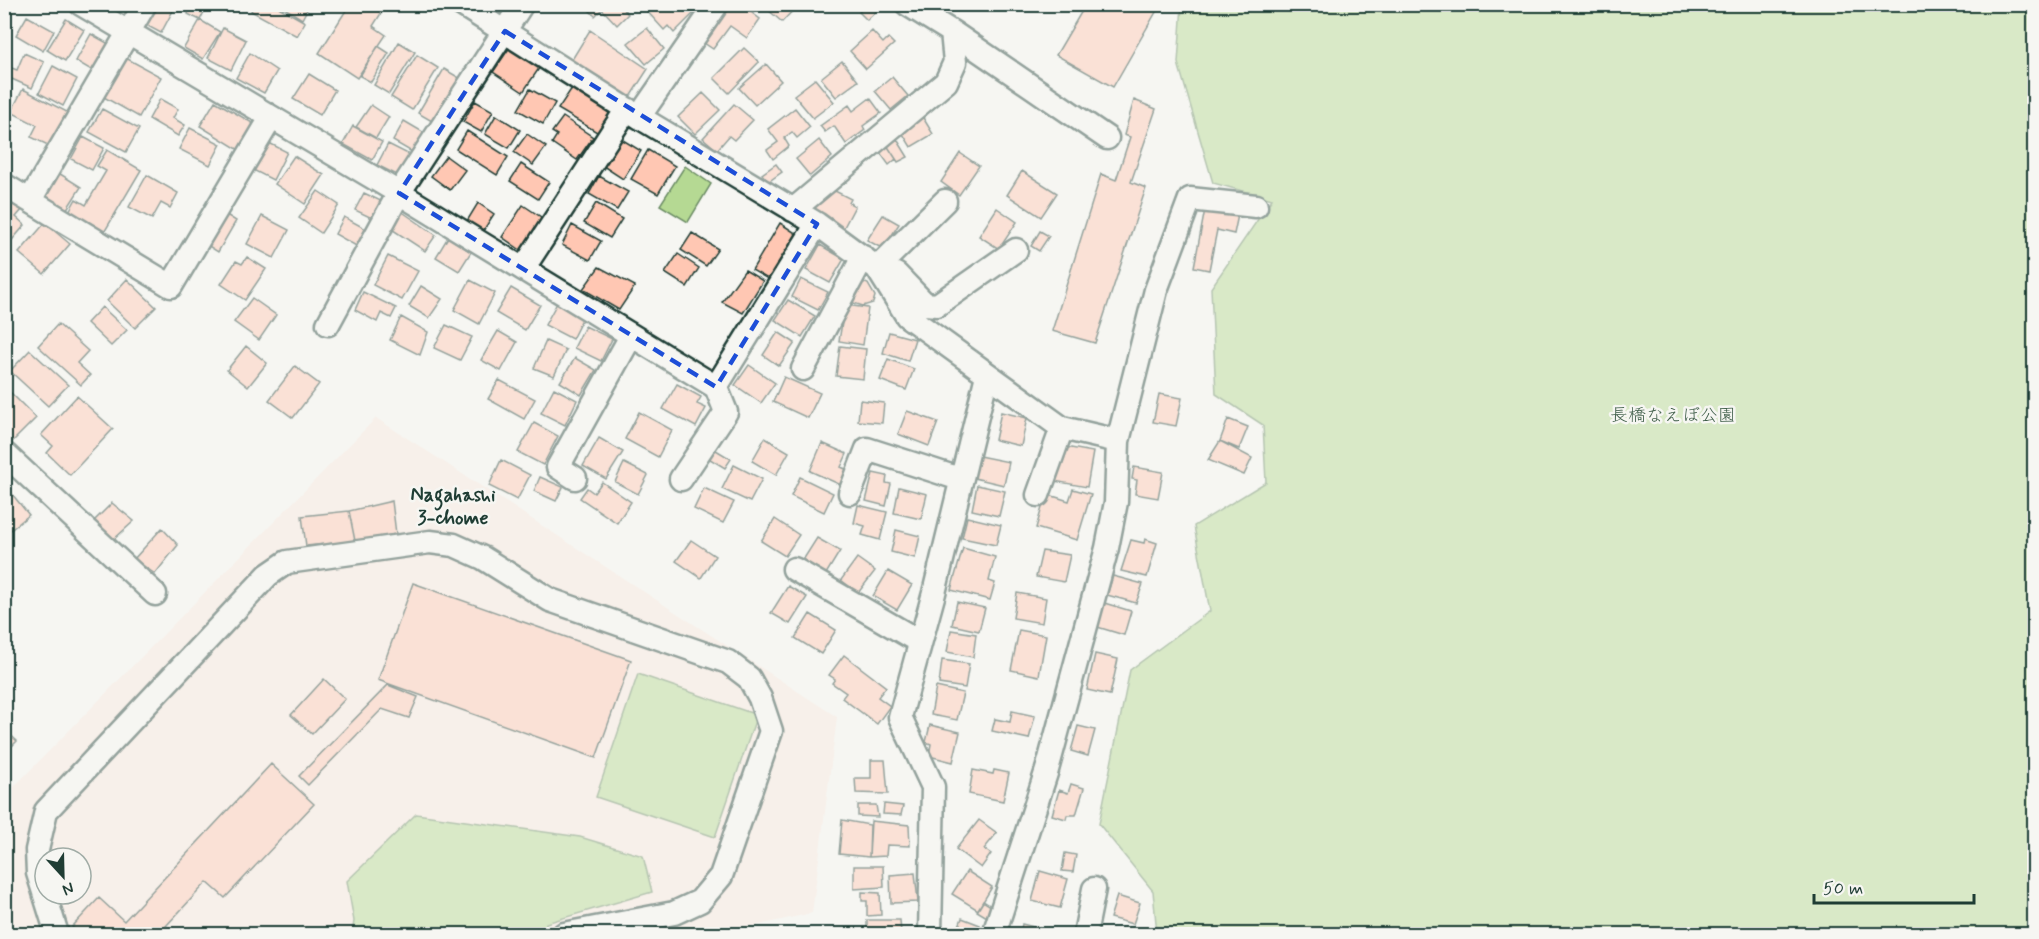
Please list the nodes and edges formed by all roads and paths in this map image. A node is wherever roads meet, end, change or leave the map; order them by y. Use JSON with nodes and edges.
{"nodes":[{"id":1,"x":81,"y":4,"type":"edge"},
{"id":2,"x":145,"y":4,"type":"edge"},
{"id":3,"x":461,"y":4,"type":"edge"},
{"id":4,"x":522,"y":4,"type":"edge"},
{"id":5,"x":717,"y":4,"type":"edge"},
{"id":6,"x":907,"y":4,"type":"edge"},
{"id":7,"x":506,"y":32,"type":"junction"},
{"id":8,"x":952,"y":32,"type":"junction"},
{"id":9,"x":128,"y":33,"type":"junction"},
{"id":10,"x":633,"y":113,"type":"junction"},
{"id":11,"x":271,"y":118,"type":"junction"},
{"id":12,"x":1107,"y":138,"type":"dead end"},
{"id":13,"x":4,"y":185,"type":"edge"},
{"id":14,"x":399,"y":193,"type":"junction"},
{"id":15,"x":30,"y":200,"type":"junction"},
{"id":16,"x":945,"y":201,"type":"dead end"},
{"id":17,"x":1256,"y":206,"type":"dead end"},
{"id":18,"x":793,"y":210,"type":"junction"},
{"id":19,"x":818,"y":224,"type":"junction"},
{"id":20,"x":1016,"y":250,"type":"dead end"},
{"id":21,"x":870,"y":262,"type":"junction"},
{"id":22,"x":523,"y":269,"type":"junction"},
{"id":23,"x":328,"y":324,"type":"dead end"},
{"id":24,"x":631,"y":336,"type":"junction"},
{"id":25,"x":803,"y":369,"type":"dead end"},
{"id":26,"x":987,"y":375,"type":"junction"},
{"id":27,"x":716,"y":387,"type":"junction"},
{"id":28,"x":1062,"y":428,"type":"junction"},
{"id":29,"x":1118,"y":441,"type":"junction"},
{"id":30,"x":4,"y":453,"type":"edge"},
{"id":31,"x":575,"y":478,"type":"dead end"},
{"id":32,"x":960,"y":478,"type":"junction"},
{"id":33,"x":681,"y":479,"type":"dead end"},
{"id":34,"x":850,"y":493,"type":"dead end"},
{"id":35,"x":1038,"y":495,"type":"dead end"},
{"id":36,"x":794,"y":569,"type":"dead end"},
{"id":37,"x":155,"y":594,"type":"dead end"},
{"id":38,"x":920,"y":642,"type":"junction"},
{"id":39,"x":1094,"y":889,"type":"dead end"},
{"id":40,"x":57,"y":934,"type":"edge"},
{"id":41,"x":564,"y":934,"type":"edge"},
{"id":42,"x":930,"y":934,"type":"edge"},
{"id":43,"x":993,"y":934,"type":"edge"},
{"id":44,"x":1085,"y":934,"type":"edge"}],
"edges":[{"from":1,"to":9,"type":"street"},
{"from":2,"to":9,"type":"street"},
{"from":3,"to":7,"type":"street"},
{"from":4,"to":7,"type":"street"},
{"from":5,"to":10,"type":"street"},
{"from":6,"to":8,"type":"street"},
{"from":7,"to":10,"type":"street"},
{"from":7,"to":14,"type":"street"},
{"from":8,"to":12,"type":"street"},
{"from":8,"to":18,"type":"street"},
{"from":9,"to":11,"type":"street"},
{"from":9,"to":15,"type":"street"},
{"from":10,"to":18,"type":"street"},
{"from":10,"to":22,"type":"street"},
{"from":11,"to":14,"type":"street"},
{"from":11,"to":15,"type":"street"},
{"from":13,"to":15,"type":"street"},
{"from":14,"to":22,"type":"street"},
{"from":14,"to":23,"type":"street"},
{"from":16,"to":21,"type":"street"},
{"from":17,"to":29,"type":"street"},
{"from":18,"to":19,"type":"street"},
{"from":19,"to":21,"type":"street"},
{"from":19,"to":27,"type":"street"},
{"from":20,"to":21,"type":"street"},
{"from":21,"to":25,"type":"street"},
{"from":21,"to":26,"type":"street"},
{"from":22,"to":24,"type":"street"},
{"from":24,"to":27,"type":"street"},
{"from":24,"to":31,"type":"street"},
{"from":26,"to":28,"type":"street"},
{"from":26,"to":32,"type":"street"},
{"from":27,"to":33,"type":"street"},
{"from":28,"to":29,"type":"street"},
{"from":28,"to":35,"type":"street"},
{"from":29,"to":43,"type":"street"},
{"from":30,"to":37,"type":"street"},
{"from":32,"to":34,"type":"street"},
{"from":32,"to":38,"type":"street"},
{"from":36,"to":38,"type":"street"},
{"from":38,"to":42,"type":"street"},
{"from":39,"to":44,"type":"street"},
{"from":40,"to":41,"type":"street"}]}
